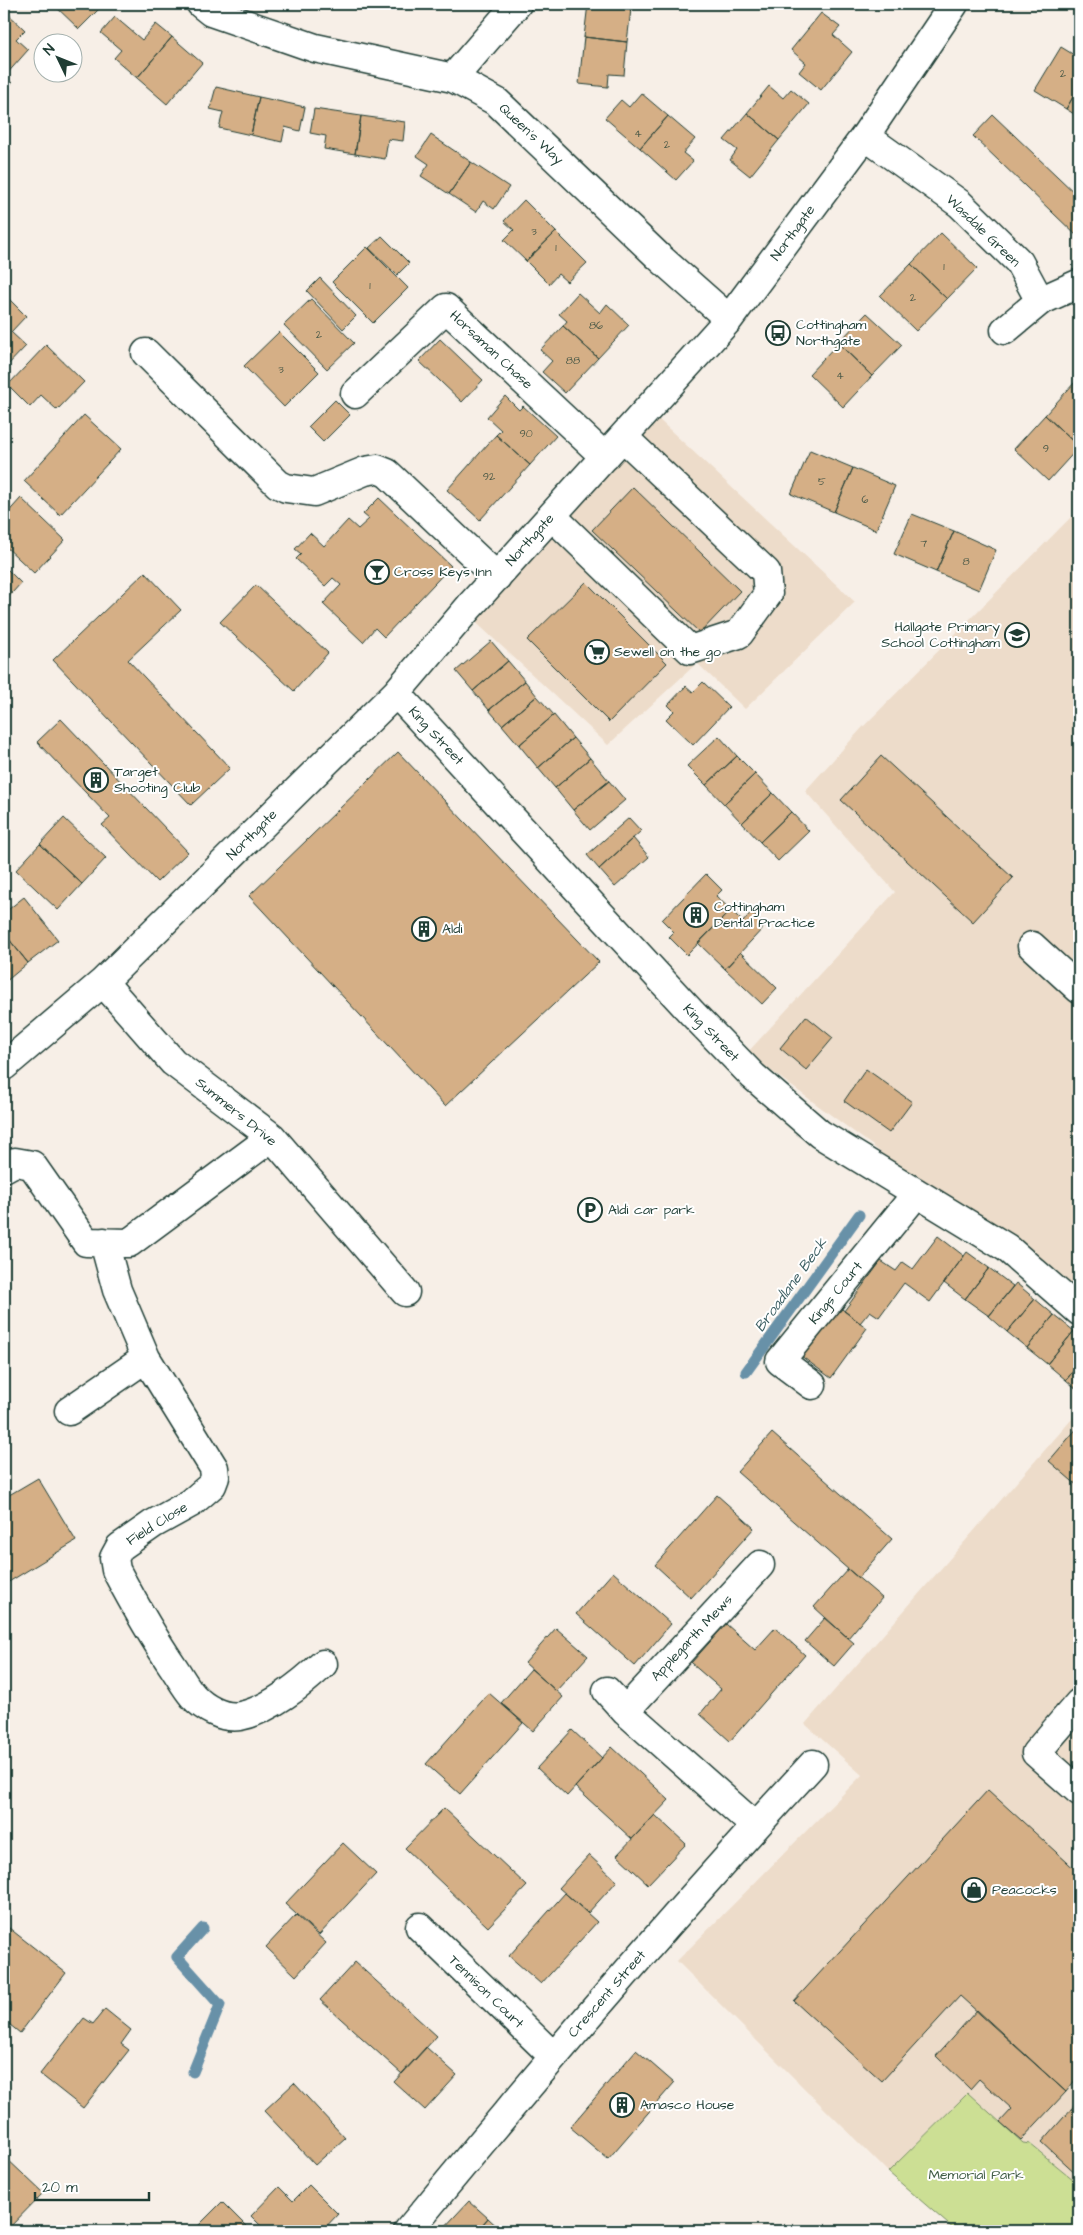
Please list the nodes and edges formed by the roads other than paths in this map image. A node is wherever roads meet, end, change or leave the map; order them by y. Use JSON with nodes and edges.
{"nodes":[{"id":1,"x":201,"y":4,"type":"edge"},
{"id":2,"x":517,"y":4,"type":"edge"},
{"id":3,"x":954,"y":4,"type":"edge"},
{"id":4,"x":454,"y":78,"type":"junction"},
{"id":5,"x":865,"y":136,"type":"junction"},
{"id":6,"x":1078,"y":284,"type":"dead end"},
{"id":7,"x":1040,"y":300,"type":"junction"},
{"id":8,"x":730,"y":319,"type":"junction"},
{"id":9,"x":1004,"y":330,"type":"dead end"},
{"id":10,"x":146,"y":353,"type":"dead end"},
{"id":11,"x":355,"y":394,"type":"dead end"},
{"id":12,"x":623,"y":436,"type":"junction"},
{"id":13,"x":605,"y":457,"type":"junction"},
{"id":14,"x":552,"y":516,"type":"junction"},
{"id":15,"x":497,"y":577,"type":"junction"},
{"id":16,"x":396,"y":693,"type":"junction"},
{"id":17,"x":1032,"y":946,"type":"dead end"},
{"id":18,"x":103,"y":982,"type":"junction"},
{"id":19,"x":1079,"y":989,"type":"edge"},
{"id":20,"x":4,"y":1066,"type":"edge"},
{"id":21,"x":272,"y":1138,"type":"junction"},
{"id":22,"x":4,"y":1168,"type":"edge"},
{"id":23,"x":917,"y":1193,"type":"junction"},
{"id":24,"x":104,"y":1242,"type":"junction"},
{"id":25,"x":405,"y":1292,"type":"dead end"},
{"id":26,"x":1076,"y":1302,"type":"edge"},
{"id":27,"x":146,"y":1358,"type":"junction"},
{"id":28,"x":812,"y":1385,"type":"dead end"},
{"id":29,"x":69,"y":1411,"type":"dead end"},
{"id":30,"x":760,"y":1565,"type":"dead end"},
{"id":31,"x":324,"y":1664,"type":"dead end"},
{"id":32,"x":607,"y":1691,"type":"dead end"},
{"id":33,"x":1079,"y":1703,"type":"edge"},
{"id":34,"x":625,"y":1711,"type":"junction"},
{"id":35,"x":813,"y":1764,"type":"dead end"},
{"id":36,"x":1079,"y":1791,"type":"edge"},
{"id":37,"x":755,"y":1826,"type":"junction"},
{"id":38,"x":420,"y":1927,"type":"dead end"},
{"id":39,"x":553,"y":2056,"type":"junction"},
{"id":40,"x":408,"y":2231,"type":"edge"}],
"edges":[{"from":1,"to":4,"type":"street","name":"Queen's Way"},
{"from":2,"to":4,"type":"street"},
{"from":3,"to":5,"type":"street","name":"Northgate"},
{"from":4,"to":8,"type":"street","name":"Queen's Way"},
{"from":5,"to":7,"type":"street","name":"Wasdale Green"},
{"from":5,"to":8,"type":"street","name":"Northgate"},
{"from":6,"to":7,"type":"street"},
{"from":7,"to":9,"type":"street"},
{"from":8,"to":12,"type":"street","name":"Northgate"},
{"from":10,"to":15,"type":"street"},
{"from":11,"to":13,"type":"street","name":"Horsaman Chase"},
{"from":12,"to":13,"type":"street","name":"Northgate"},
{"from":12,"to":14,"type":"street"},
{"from":13,"to":14,"type":"street","name":"Northgate"},
{"from":14,"to":15,"type":"street","name":"Northgate"},
{"from":15,"to":16,"type":"street","name":"Northgate"},
{"from":16,"to":18,"type":"street","name":"Northgate"},
{"from":16,"to":23,"type":"street","name":"King Street"},
{"from":17,"to":19,"type":"street"},
{"from":18,"to":20,"type":"street","name":"Northgate"},
{"from":18,"to":21,"type":"street","name":"Summers Drive"},
{"from":21,"to":24,"type":"street"},
{"from":21,"to":25,"type":"street","name":"Summers Drive"},
{"from":22,"to":24,"type":"street"},
{"from":23,"to":26,"type":"street","name":"King Street"},
{"from":23,"to":28,"type":"street","name":"Kings Court"},
{"from":24,"to":27,"type":"street","name":"Field Close"},
{"from":27,"to":29,"type":"street"},
{"from":27,"to":31,"type":"street","name":"Field Close"},
{"from":30,"to":34,"type":"street","name":"Applegarth Mews"},
{"from":32,"to":34,"type":"street"},
{"from":33,"to":36,"type":"street"},
{"from":34,"to":37,"type":"street"},
{"from":35,"to":37,"type":"street","name":"Crescent Street"},
{"from":37,"to":39,"type":"street","name":"Crescent Street"},
{"from":38,"to":39,"type":"street","name":"Tennison Court"},
{"from":39,"to":40,"type":"street","name":"Crescent Street"}]}
